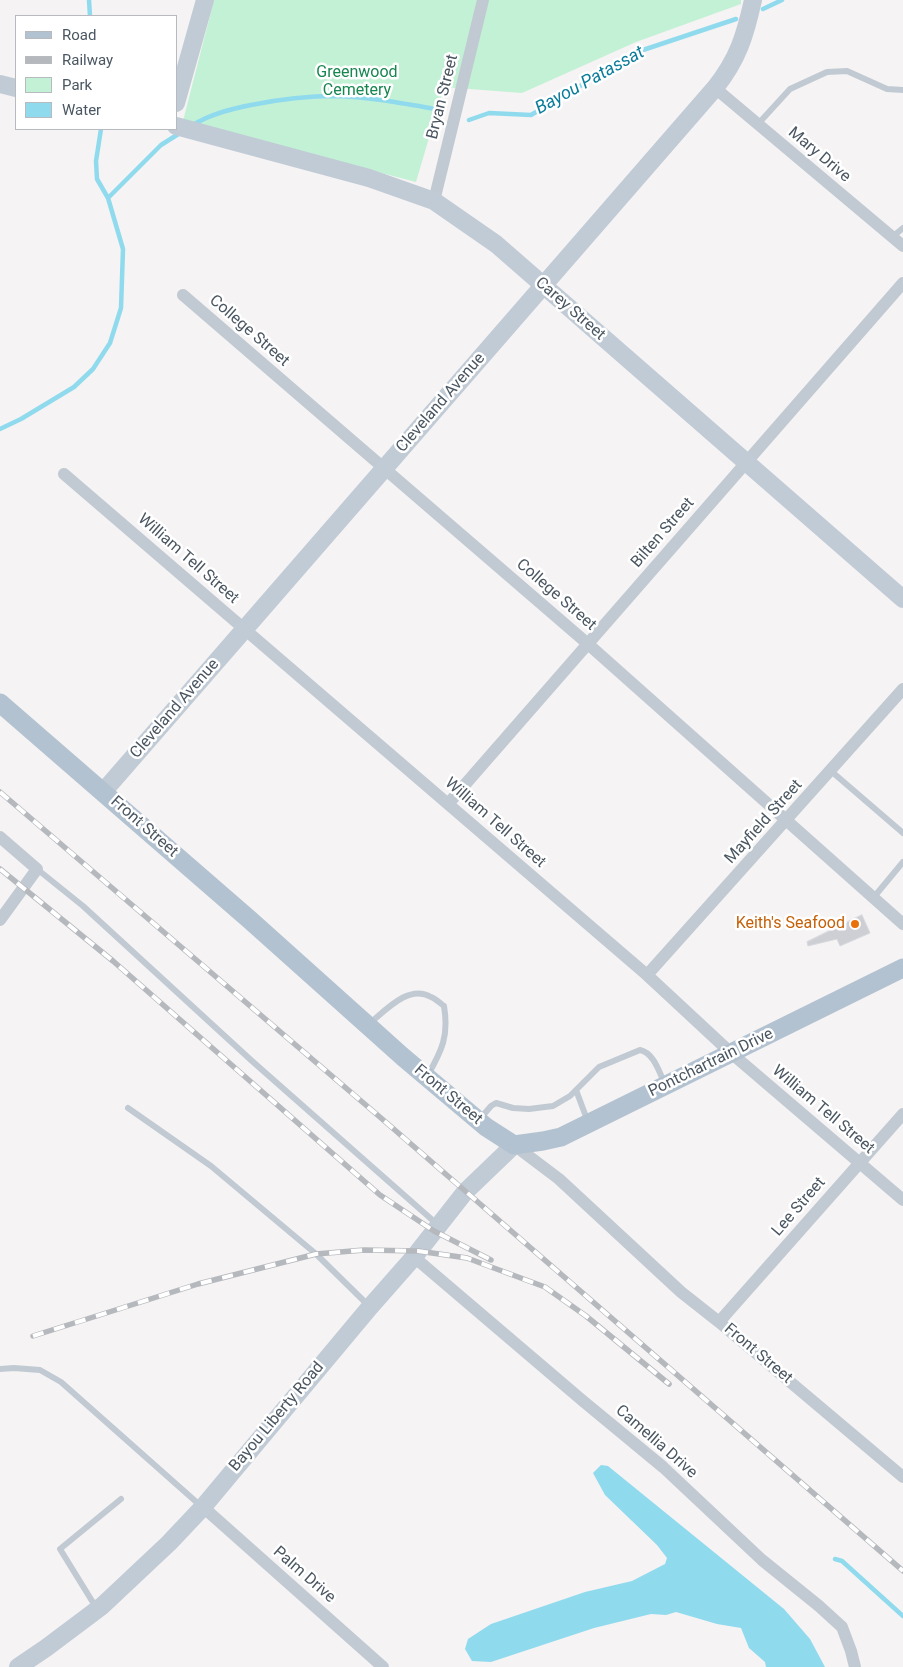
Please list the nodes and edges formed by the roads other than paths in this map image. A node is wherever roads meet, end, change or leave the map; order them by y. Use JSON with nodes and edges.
{"nodes":[{"id":1,"x":205,"y":0,"type":"edge"},
{"id":2,"x":483,"y":0,"type":"edge"},
{"id":3,"x":753,"y":0,"type":"edge"},
{"id":4,"x":0,"y":84,"type":"edge"},
{"id":5,"x":15,"y":88,"type":"edge"},
{"id":6,"x":715,"y":88,"type":"junction"},
{"id":7,"x":903,"y":90,"type":"edge"},
{"id":8,"x":178,"y":96,"type":"edge"},
{"id":9,"x":758,"y":124,"type":"junction"},
{"id":10,"x":178,"y":127,"type":"edge"},
{"id":11,"x":434,"y":202,"type":"junction"},
{"id":12,"x":903,"y":228,"type":"edge"},
{"id":13,"x":892,"y":237,"type":"junction"},
{"id":14,"x":903,"y":246,"type":"edge"},
{"id":15,"x":903,"y":283,"type":"edge"},
{"id":16,"x":542,"y":285,"type":"junction"},
{"id":17,"x":183,"y":295,"type":"dead end"},
{"id":18,"x":745,"y":462,"type":"junction"},
{"id":19,"x":384,"y":469,"type":"junction"},
{"id":20,"x":64,"y":474,"type":"dead end"},
{"id":21,"x":903,"y":599,"type":"edge"},
{"id":22,"x":244,"y":629,"type":"junction"},
{"id":23,"x":588,"y":644,"type":"junction"},
{"id":24,"x":903,"y":689,"type":"edge"},
{"id":25,"x":0,"y":703,"type":"edge"},
{"id":26,"x":831,"y":771,"type":"junction"},
{"id":27,"x":103,"y":792,"type":"junction"},
{"id":28,"x":448,"y":804,"type":"junction"},
{"id":29,"x":787,"y":820,"type":"junction"},
{"id":30,"x":903,"y":833,"type":"edge"},
{"id":31,"x":0,"y":837,"type":"edge"},
{"id":32,"x":903,"y":862,"type":"edge"},
{"id":33,"x":37,"y":869,"type":"junction"},
{"id":34,"x":874,"y":897,"type":"junction"},
{"id":35,"x":0,"y":920,"type":"edge"},
{"id":36,"x":903,"y":924,"type":"edge"},
{"id":37,"x":903,"y":968,"type":"edge"},
{"id":38,"x":647,"y":976,"type":"junction"},
{"id":39,"x":368,"y":1025,"type":"junction"},
{"id":40,"x":731,"y":1054,"type":"junction"},
{"id":41,"x":427,"y":1077,"type":"junction"},
{"id":42,"x":666,"y":1086,"type":"junction"},
{"id":43,"x":576,"y":1090,"type":"junction"},
{"id":44,"x":128,"y":1108,"type":"dead end"},
{"id":45,"x":903,"y":1114,"type":"edge"},
{"id":46,"x":478,"y":1121,"type":"junction"},
{"id":47,"x":589,"y":1123,"type":"junction"},
{"id":48,"x":514,"y":1145,"type":"junction"},
{"id":49,"x":860,"y":1163,"type":"junction"},
{"id":50,"x":903,"y":1200,"type":"edge"},
{"id":51,"x":439,"y":1226,"type":"junction"},
{"id":52,"x":414,"y":1256,"type":"junction"},
{"id":53,"x":370,"y":1307,"type":"junction"},
{"id":54,"x":719,"y":1322,"type":"junction"},
{"id":55,"x":0,"y":1369,"type":"edge"},
{"id":56,"x":903,"y":1477,"type":"edge"},
{"id":57,"x":121,"y":1499,"type":"dead end"},
{"id":58,"x":202,"y":1507,"type":"junction"},
{"id":59,"x":97,"y":1610,"type":"junction"},
{"id":60,"x":18,"y":1667,"type":"edge"},
{"id":61,"x":383,"y":1667,"type":"edge"},
{"id":62,"x":855,"y":1667,"type":"edge"}],
"edges":[{"from":1,"to":8,"type":"street"},
{"from":2,"to":11,"type":"street","name":"Bryan Street"},
{"from":3,"to":6,"type":"street","name":"Cleveland Avenue"},
{"from":4,"to":5,"type":"street"},
{"from":6,"to":9,"type":"street","name":"Mary Drive"},
{"from":6,"to":16,"type":"street","name":"Cleveland Avenue"},
{"from":7,"to":9,"type":"lane"},
{"from":9,"to":13,"type":"street","name":"Mary Drive"},
{"from":10,"to":11,"type":"street","name":"Carey Street"},
{"from":11,"to":16,"type":"street","name":"Carey Street"},
{"from":12,"to":13,"type":"lane"},
{"from":13,"to":14,"type":"street","name":"Mary Drive"},
{"from":15,"to":18,"type":"street","name":"Bilten Street"},
{"from":16,"to":18,"type":"street","name":"Carey Street"},
{"from":16,"to":19,"type":"street","name":"Cleveland Avenue"},
{"from":17,"to":19,"type":"street","name":"College Street"},
{"from":18,"to":21,"type":"street","name":"Carey Street"},
{"from":18,"to":23,"type":"street","name":"Bilten Street"},
{"from":19,"to":22,"type":"street","name":"Cleveland Avenue"},
{"from":19,"to":23,"type":"street","name":"College Street"},
{"from":20,"to":22,"type":"street","name":"William Tell Street"},
{"from":22,"to":27,"type":"street","name":"Cleveland Avenue"},
{"from":22,"to":28,"type":"street","name":"William Tell Street"},
{"from":23,"to":28,"type":"street","name":"Bilten Street"},
{"from":23,"to":29,"type":"street","name":"College Street"},
{"from":24,"to":26,"type":"street","name":"Mayfield Street"},
{"from":25,"to":27,"type":"main road","name":"Front Street"},
{"from":26,"to":29,"type":"street","name":"Mayfield Street"},
{"from":26,"to":30,"type":"lane"},
{"from":27,"to":39,"type":"main road","name":"Front Street"},
{"from":28,"to":38,"type":"street","name":"William Tell Street"},
{"from":29,"to":34,"type":"street","name":"College Street"},
{"from":29,"to":38,"type":"street","name":"Mayfield Street"},
{"from":31,"to":33,"type":"street"},
{"from":32,"to":34,"type":"lane"},
{"from":33,"to":35,"type":"street"},
{"from":33,"to":51,"type":"lane"},
{"from":34,"to":36,"type":"street","name":"College Street"},
{"from":37,"to":40,"type":"main road","name":"Pontchartrain Drive"},
{"from":38,"to":40,"type":"street","name":"William Tell Street"},
{"from":39,"to":41,"type":"main road","name":"Front Street"},
{"from":39,"to":41,"type":"lane"},
{"from":40,"to":42,"type":"main road","name":"Pontchartrain Drive"},
{"from":40,"to":49,"type":"street","name":"William Tell Street"},
{"from":41,"to":46,"type":"main road","name":"Front Street"},
{"from":42,"to":43,"type":"lane"},
{"from":42,"to":47,"type":"main road","name":"Pontchartrain Drive"},
{"from":43,"to":46,"type":"lane"},
{"from":43,"to":47,"type":"lane"},
{"from":44,"to":53,"type":"lane"},
{"from":45,"to":49,"type":"street","name":"Lee Street"},
{"from":46,"to":48,"type":"main road","name":"Front Street"},
{"from":47,"to":48,"type":"main road","name":"Pontchartrain Drive"},
{"from":48,"to":51,"type":"street","name":"Bayou Liberty Road"},
{"from":48,"to":54,"type":"street","name":"Front Street"},
{"from":49,"to":50,"type":"street","name":"William Tell Street"},
{"from":49,"to":54,"type":"street","name":"Lee Street"},
{"from":51,"to":52,"type":"street","name":"Bayou Liberty Road"},
{"from":52,"to":53,"type":"street","name":"Bayou Liberty Road"},
{"from":52,"to":62,"type":"street","name":"Camellia Drive"},
{"from":53,"to":58,"type":"street","name":"Bayou Liberty Road"},
{"from":54,"to":56,"type":"street","name":"Front Street"},
{"from":55,"to":58,"type":"lane"},
{"from":57,"to":59,"type":"lane"},
{"from":58,"to":59,"type":"street","name":"Bayou Liberty Road"},
{"from":58,"to":61,"type":"street","name":"Palm Drive"},
{"from":59,"to":60,"type":"street","name":"Bayou Liberty Road"}]}
